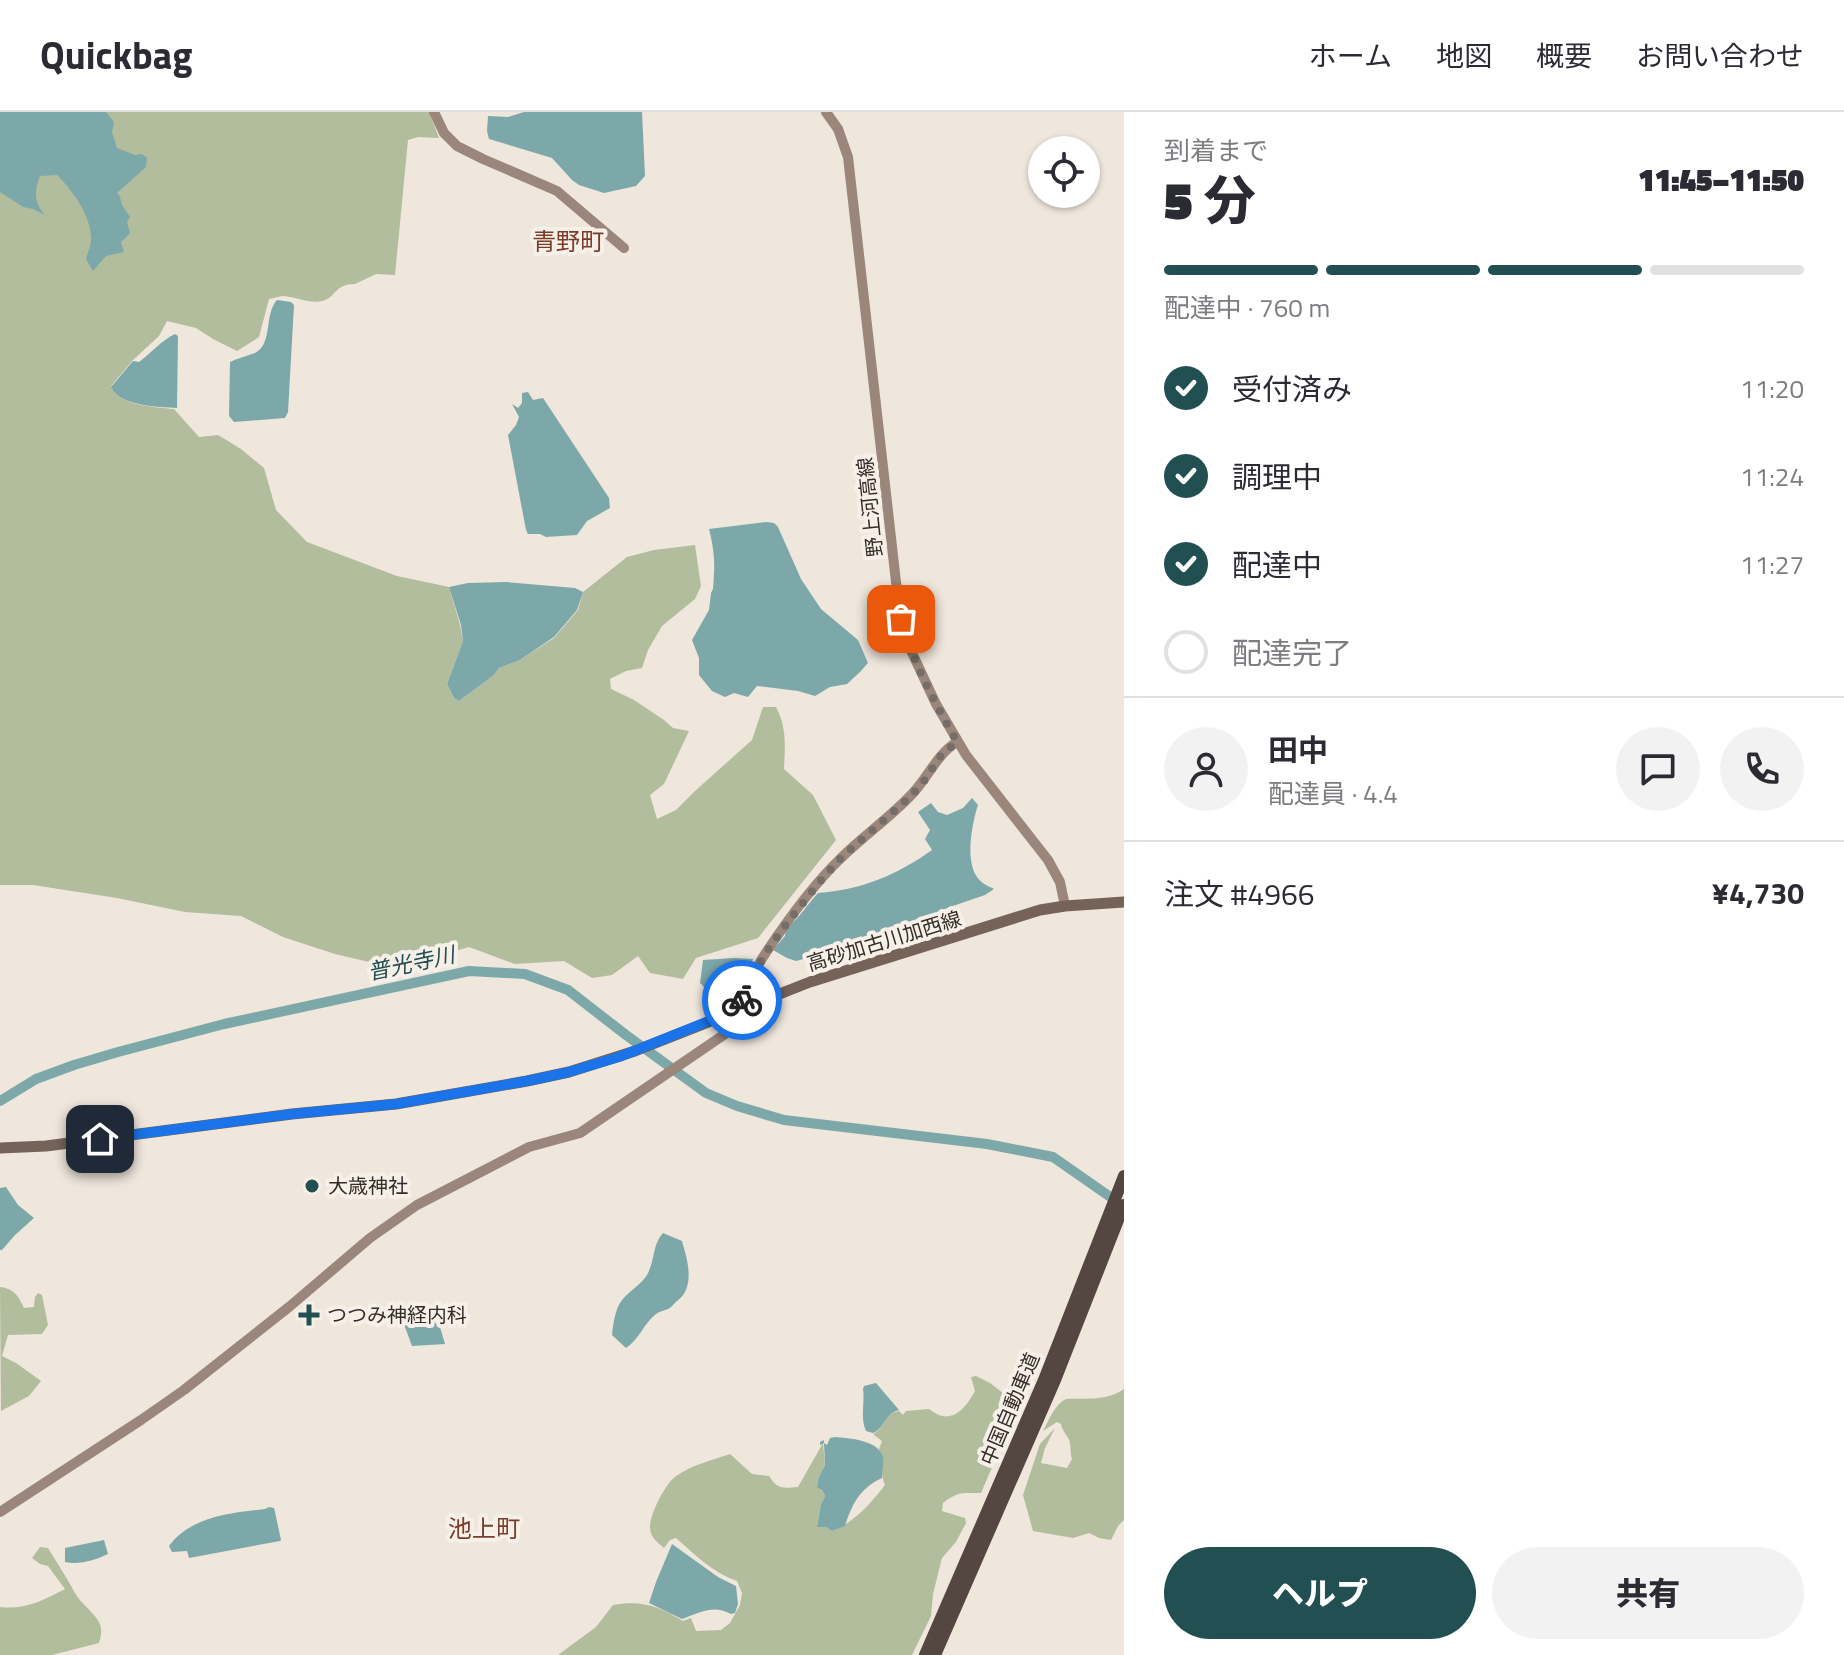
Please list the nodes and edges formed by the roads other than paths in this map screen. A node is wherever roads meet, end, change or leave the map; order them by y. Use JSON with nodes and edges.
{"nodes":[{"id":1,"x":434,"y":112,"type":"edge"},
{"id":2,"x":826,"y":112,"type":"edge"},
{"id":3,"x":624,"y":248,"type":"dead end"},
{"id":4,"x":957,"y":742,"type":"junction"},
{"id":5,"x":1124,"y":902,"type":"edge"},
{"id":6,"x":1065,"y":906,"type":"junction"},
{"id":7,"x":736,"y":1010,"type":"junction"},
{"id":8,"x":0,"y":1148,"type":"edge"},
{"id":9,"x":1122,"y":1180,"type":"edge"},
{"id":10,"x":1118,"y":1210,"type":"edge"},
{"id":11,"x":0,"y":1512,"type":"edge"},
{"id":12,"x":925,"y":1655,"type":"edge"},
{"id":13,"x":935,"y":1655,"type":"edge"}],
"edges":[{"from":1,"to":3,"type":"street"},
{"from":2,"to":4,"type":"street","name":"野上河高線"},
{"from":4,"to":6,"type":"street","name":"野上河高線"},
{"from":4,"to":7,"type":"street"},
{"from":5,"to":6,"type":"main road","name":"高砂加古川加西線"},
{"from":6,"to":7,"type":"main road","name":"高砂加古川加西線"},
{"from":7,"to":8,"type":"main road","name":"高砂加古川加西線"},
{"from":7,"to":11,"type":"street"},
{"from":9,"to":10,"type":"highway","name":"中国自動車道"},
{"from":10,"to":12,"type":"highway","name":"中国自動車道"},
{"from":10,"to":13,"type":"highway","name":"中国自動車道"}]}
